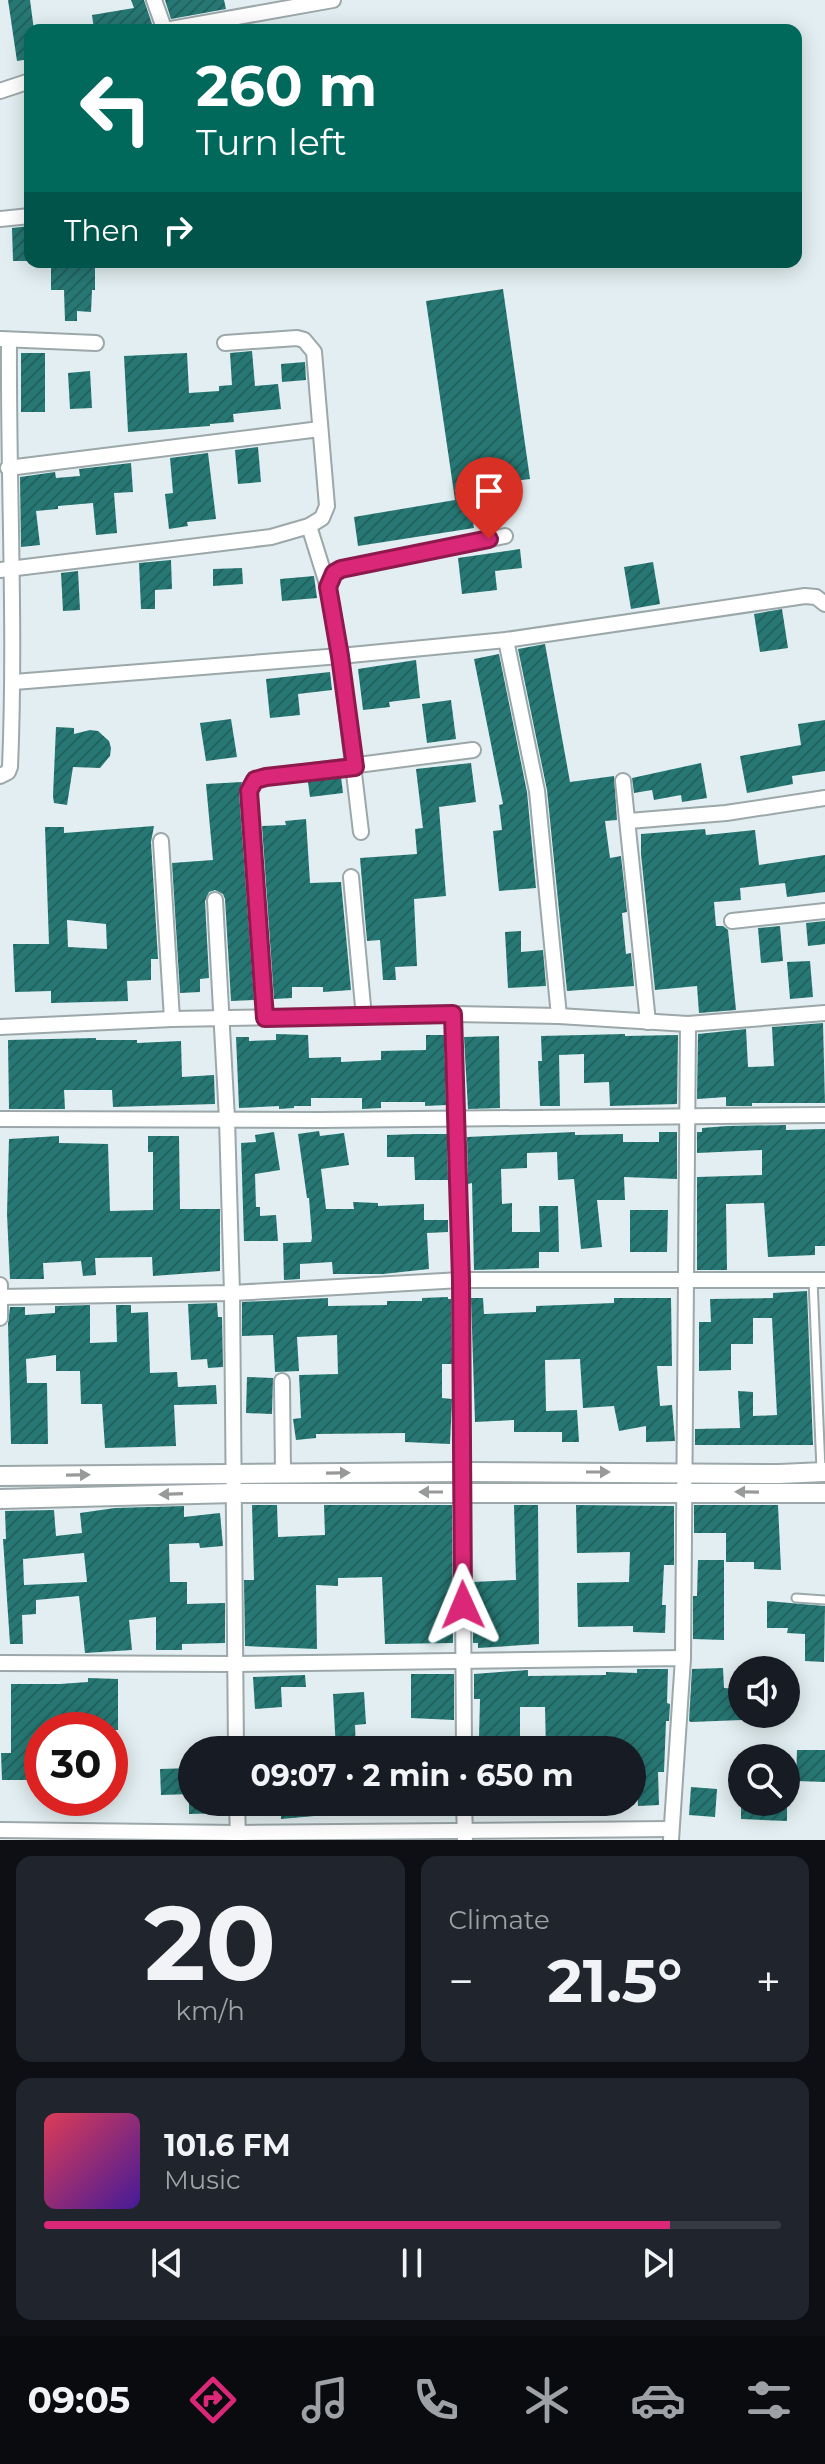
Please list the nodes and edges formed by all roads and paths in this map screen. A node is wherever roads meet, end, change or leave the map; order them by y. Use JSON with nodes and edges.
{"nodes":[{"id":1,"x":154,"y":0,"type":"edge"},
{"id":2,"x":333,"y":0,"type":"edge"},
{"id":3,"x":163,"y":24,"type":"edge"},
{"id":4,"x":194,"y":24,"type":"edge"},
{"id":5,"x":24,"y":83,"type":"edge"},
{"id":6,"x":0,"y":91,"type":"edge"},
{"id":7,"x":24,"y":217,"type":"edge"},
{"id":8,"x":0,"y":219,"type":"edge"},
{"id":9,"x":5,"y":339,"type":"edge"},
{"id":10,"x":96,"y":343,"type":"dead end"},
{"id":11,"x":225,"y":343,"type":"dead end"},
{"id":12,"x":320,"y":429,"type":"junction"},
{"id":13,"x":8,"y":468,"type":"junction"},
{"id":14,"x":309,"y":526,"type":"junction"},
{"id":15,"x":505,"y":536,"type":"dead end"},
{"id":16,"x":7,"y":570,"type":"edge"},
{"id":17,"x":328,"y":587,"type":"junction"},
{"id":18,"x":825,"y":604,"type":"edge"},
{"id":19,"x":506,"y":640,"type":"junction"},
{"id":20,"x":340,"y":656,"type":"junction"},
{"id":21,"x":14,"y":682,"type":"junction"},
{"id":22,"x":473,"y":750,"type":"dead end"},
{"id":23,"x":355,"y":767,"type":"junction"},
{"id":24,"x":0,"y":776,"type":"edge"},
{"id":25,"x":623,"y":781,"type":"dead end"},
{"id":26,"x":825,"y":798,"type":"edge"},
{"id":27,"x":629,"y":821,"type":"junction"},
{"id":28,"x":361,"y":832,"type":"dead end"},
{"id":29,"x":161,"y":841,"type":"dead end"},
{"id":30,"x":351,"y":877,"type":"dead end"},
{"id":31,"x":215,"y":900,"type":"dead end"},
{"id":32,"x":825,"y":911,"type":"edge"},
{"id":33,"x":732,"y":921,"type":"dead end"},
{"id":34,"x":825,"y":1013,"type":"edge"},
{"id":35,"x":453,"y":1014,"type":"junction"},
{"id":36,"x":559,"y":1016,"type":"junction"},
{"id":37,"x":222,"y":1017,"type":"junction"},
{"id":38,"x":364,"y":1017,"type":"junction"},
{"id":39,"x":265,"y":1018,"type":"junction"},
{"id":40,"x":172,"y":1019,"type":"junction"},
{"id":41,"x":648,"y":1022,"type":"junction"},
{"id":42,"x":688,"y":1024,"type":"junction"},
{"id":43,"x":0,"y":1027,"type":"edge"},
{"id":44,"x":687,"y":1115,"type":"junction"},
{"id":45,"x":825,"y":1115,"type":"edge"},
{"id":46,"x":0,"y":1119,"type":"edge"},
{"id":47,"x":227,"y":1119,"type":"junction"},
{"id":48,"x":455,"y":1119,"type":"junction"},
{"id":49,"x":461,"y":1280,"type":"junction"},
{"id":50,"x":685,"y":1280,"type":"junction"},
{"id":51,"x":819,"y":1280,"type":"edge"},
{"id":52,"x":0,"y":1285,"type":"edge"},
{"id":53,"x":232,"y":1293,"type":"junction"},
{"id":54,"x":0,"y":1297,"type":"edge"},
{"id":55,"x":0,"y":1318,"type":"edge"},
{"id":56,"x":282,"y":1381,"type":"dead end"},
{"id":57,"x":462,"y":1472,"type":"junction"},
{"id":58,"x":684,"y":1472,"type":"junction"},
{"id":59,"x":823,"y":1472,"type":"edge"},
{"id":60,"x":283,"y":1473,"type":"junction"},
{"id":61,"x":0,"y":1476,"type":"edge"},
{"id":62,"x":235,"y":1483,"type":"junction"},
{"id":63,"x":683,"y":1491,"type":"junction"},
{"id":64,"x":462,"y":1492,"type":"junction"},
{"id":65,"x":825,"y":1493,"type":"edge"},
{"id":66,"x":0,"y":1499,"type":"edge"},
{"id":67,"x":796,"y":1598,"type":"dead end"},
{"id":68,"x":825,"y":1600,"type":"edge"},
{"id":69,"x":683,"y":1658,"type":"junction"},
{"id":70,"x":463,"y":1661,"type":"junction"},
{"id":71,"x":0,"y":1663,"type":"edge"},
{"id":72,"x":234,"y":1664,"type":"junction"},
{"id":73,"x":236,"y":1736,"type":"edge"},
{"id":74,"x":464,"y":1736,"type":"edge"},
{"id":75,"x":237,"y":1816,"type":"edge"},
{"id":76,"x":0,"y":1830,"type":"edge"},
{"id":77,"x":671,"y":1835,"type":"edge"},
{"id":78,"x":238,"y":1836,"type":"edge"},
{"id":79,"x":464,"y":1836,"type":"edge"}],
"edges":[{"from":1,"to":3,"type":"street"},
{"from":2,"to":4,"type":"street"},
{"from":5,"to":6,"type":"street"},
{"from":7,"to":8,"type":"street"},
{"from":9,"to":10,"type":"street"},
{"from":9,"to":13,"type":"street"},
{"from":11,"to":12,"type":"street"},
{"from":12,"to":13,"type":"street"},
{"from":12,"to":14,"type":"street"},
{"from":13,"to":16,"type":"street"},
{"from":14,"to":16,"type":"street"},
{"from":14,"to":17,"type":"street"},
{"from":15,"to":17,"type":"street"},
{"from":16,"to":21,"type":"street"},
{"from":17,"to":20,"type":"street"},
{"from":18,"to":19,"type":"street"},
{"from":19,"to":20,"type":"street"},
{"from":19,"to":36,"type":"street"},
{"from":20,"to":21,"type":"street"},
{"from":20,"to":23,"type":"street"},
{"from":21,"to":24,"type":"street"},
{"from":22,"to":23,"type":"street"},
{"from":23,"to":28,"type":"street"},
{"from":23,"to":39,"type":"street"},
{"from":25,"to":27,"type":"street"},
{"from":26,"to":27,"type":"street"},
{"from":27,"to":41,"type":"street"},
{"from":29,"to":40,"type":"street"},
{"from":30,"to":38,"type":"street"},
{"from":31,"to":37,"type":"street"},
{"from":32,"to":33,"type":"street"},
{"from":34,"to":42,"type":"street"},
{"from":35,"to":36,"type":"street"},
{"from":35,"to":38,"type":"street"},
{"from":35,"to":48,"type":"street"},
{"from":36,"to":41,"type":"street"},
{"from":37,"to":39,"type":"street"},
{"from":37,"to":40,"type":"street"},
{"from":37,"to":47,"type":"street"},
{"from":38,"to":39,"type":"street"},
{"from":40,"to":43,"type":"street"},
{"from":41,"to":42,"type":"street"},
{"from":42,"to":44,"type":"street"},
{"from":44,"to":45,"type":"street"},
{"from":44,"to":48,"type":"street"},
{"from":44,"to":50,"type":"street"},
{"from":46,"to":47,"type":"street"},
{"from":47,"to":48,"type":"street"},
{"from":47,"to":53,"type":"street"},
{"from":48,"to":49,"type":"street"},
{"from":49,"to":50,"type":"street"},
{"from":49,"to":53,"type":"street"},
{"from":49,"to":57,"type":"street"},
{"from":50,"to":51,"type":"street"},
{"from":50,"to":58,"type":"street"},
{"from":51,"to":59,"type":"lane"},
{"from":52,"to":54,"type":"street"},
{"from":53,"to":54,"type":"street"},
{"from":53,"to":62,"type":"street"},
{"from":54,"to":55,"type":"street"},
{"from":56,"to":60,"type":"street"},
{"from":57,"to":58,"type":"street","one_way":true},
{"from":60,"to":57,"type":"street","one_way":true},
{"from":57,"to":64,"type":"street"},
{"from":58,"to":59,"type":"street"},
{"from":58,"to":63,"type":"street"},
{"from":60,"to":62,"type":"street"},
{"from":61,"to":62,"type":"street","one_way":true},
{"from":64,"to":62,"type":"street","one_way":true},
{"from":62,"to":66,"type":"street","one_way":true},
{"from":62,"to":72,"type":"street"},
{"from":63,"to":64,"type":"street"},
{"from":65,"to":63,"type":"street","one_way":true},
{"from":63,"to":69,"type":"street"},
{"from":64,"to":70,"type":"street"},
{"from":67,"to":68,"type":"lane"},
{"from":69,"to":70,"type":"street"},
{"from":69,"to":77,"type":"street"},
{"from":70,"to":72,"type":"street"},
{"from":70,"to":74,"type":"street"},
{"from":71,"to":72,"type":"street"},
{"from":72,"to":73,"type":"street"},
{"from":75,"to":78,"type":"street"},
{"from":76,"to":78,"type":"street"},
{"from":77,"to":79,"type":"street"},
{"from":78,"to":79,"type":"street"}]}
